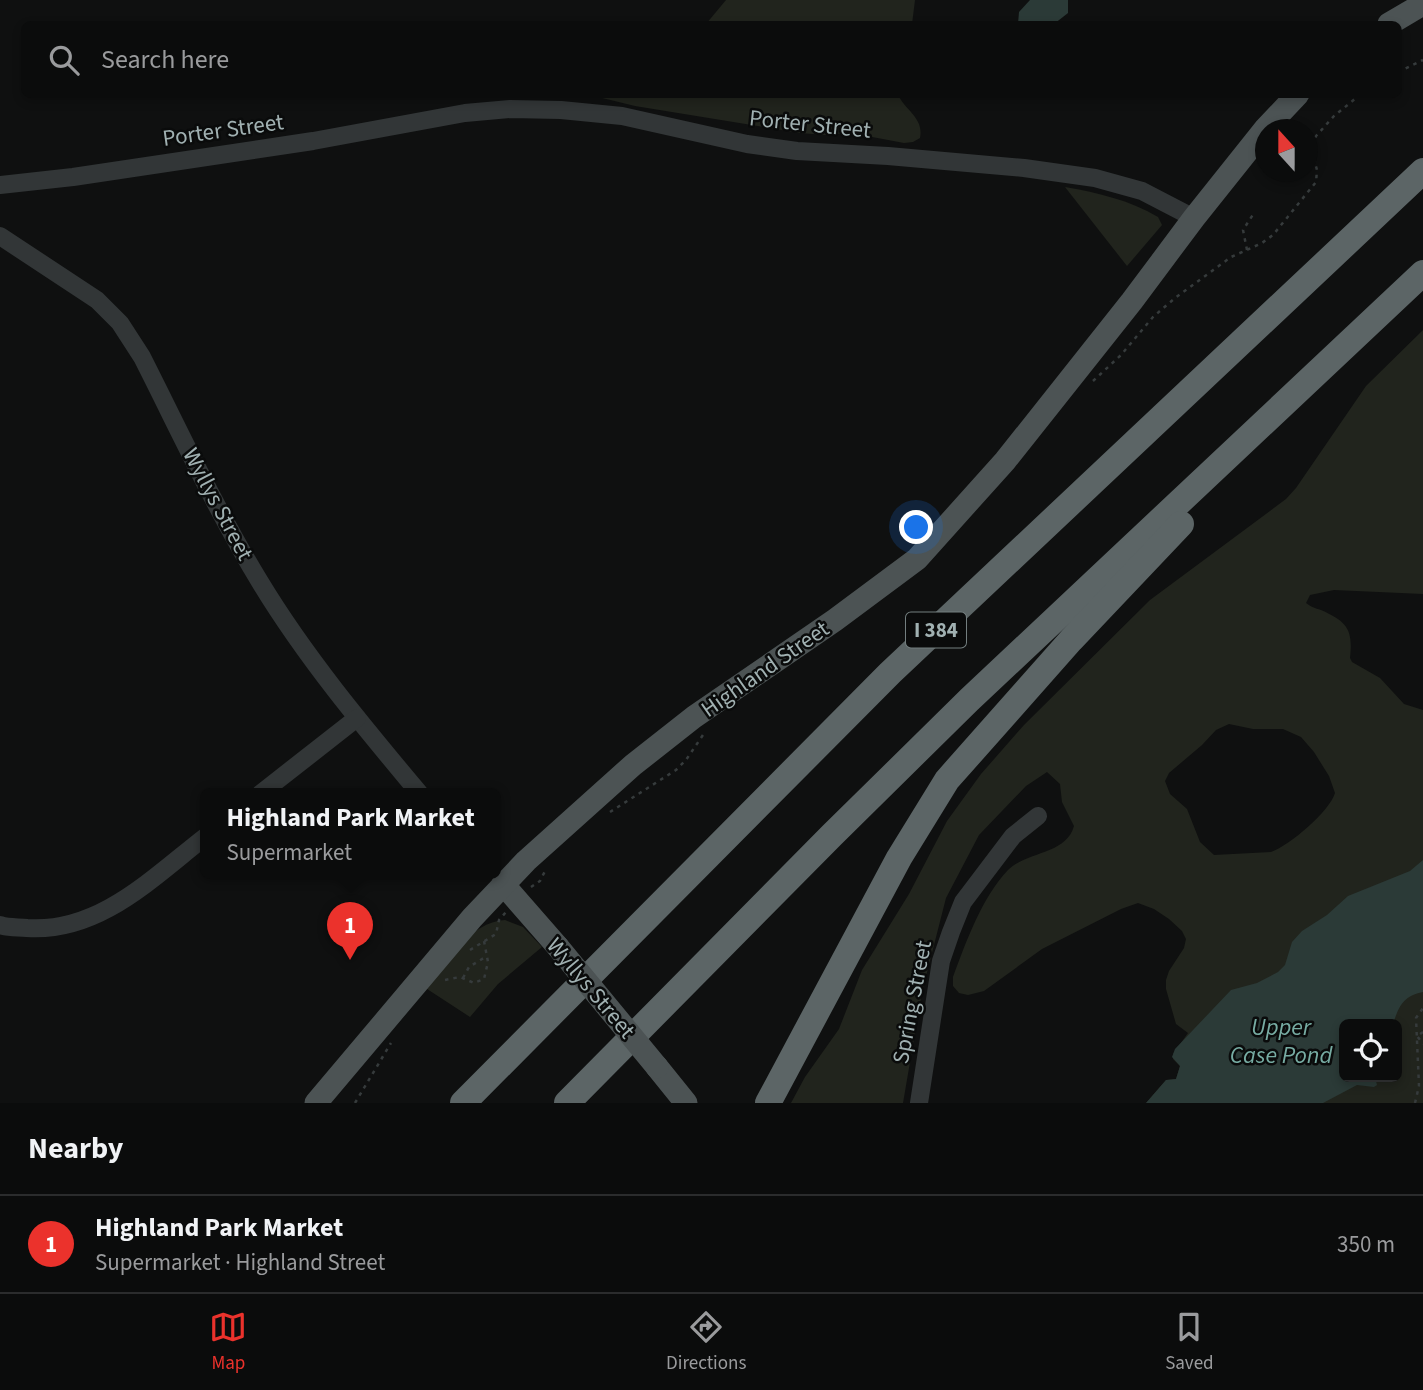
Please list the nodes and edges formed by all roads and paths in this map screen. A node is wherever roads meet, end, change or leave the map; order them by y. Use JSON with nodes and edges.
{"nodes":[{"id":1,"x":1423,"y":4,"type":"edge"},
{"id":2,"x":1394,"y":21,"type":"edge"},
{"id":3,"x":1423,"y":60,"type":"edge"},
{"id":4,"x":1402,"y":70,"type":"edge"},
{"id":5,"x":1294,"y":98,"type":"edge"},
{"id":6,"x":1423,"y":172,"type":"edge"},
{"id":7,"x":0,"y":185,"type":"edge"},
{"id":8,"x":1254,"y":214,"type":"dead end"},
{"id":9,"x":1194,"y":218,"type":"junction"},
{"id":10,"x":0,"y":236,"type":"edge"},
{"id":11,"x":1247,"y":250,"type":"dead end"},
{"id":12,"x":1423,"y":273,"type":"edge"},
{"id":13,"x":1308,"y":381,"type":"junction"},
{"id":14,"x":357,"y":718,"type":"junction"},
{"id":15,"x":268,"y":788,"type":"edge"},
{"id":16,"x":415,"y":788,"type":"edge"},
{"id":17,"x":1038,"y":816,"type":"dead end"},
{"id":18,"x":200,"y":841,"type":"edge"},
{"id":19,"x":501,"y":877,"type":"edge"},
{"id":20,"x":498,"y":879,"type":"edge"},
{"id":21,"x":499,"y":919,"type":"dead end"},
{"id":22,"x":0,"y":925,"type":"edge"},
{"id":23,"x":484,"y":941,"type":"junction"},
{"id":24,"x":466,"y":953,"type":"dead end"},
{"id":25,"x":487,"y":956,"type":"junction"},
{"id":26,"x":447,"y":972,"type":"dead end"},
{"id":27,"x":463,"y":978,"type":"junction"},
{"id":28,"x":1423,"y":1008,"type":"edge"},
{"id":29,"x":1423,"y":1032,"type":"edge"},
{"id":30,"x":397,"y":1034,"type":"dead end"},
{"id":31,"x":1417,"y":1036,"type":"junction"},
{"id":32,"x":1423,"y":1044,"type":"edge"},
{"id":33,"x":316,"y":1103,"type":"edge"},
{"id":34,"x":355,"y":1103,"type":"edge"},
{"id":35,"x":463,"y":1103,"type":"edge"},
{"id":36,"x":567,"y":1103,"type":"edge"},
{"id":37,"x":686,"y":1103,"type":"edge"},
{"id":38,"x":768,"y":1103,"type":"edge"},
{"id":39,"x":919,"y":1103,"type":"edge"},
{"id":40,"x":1415,"y":1103,"type":"edge"}],
"edges":[{"from":1,"to":2,"type":"main road"},
{"from":3,"to":4,"type":"path"},
{"from":5,"to":9,"type":"main road","name":"Highland Street"},
{"from":6,"to":35,"type":"highway","number":"I 384"},
{"from":7,"to":9,"type":"street","name":"Porter Street"},
{"from":8,"to":11,"type":"path"},
{"from":9,"to":19,"type":"main road","name":"Highland Street"},
{"from":10,"to":14,"type":"street","name":"Wyllys Street"},
{"from":12,"to":13,"type":"highway"},
{"from":13,"to":36,"type":"highway"},
{"from":13,"to":38,"type":"highway"},
{"from":14,"to":15,"type":"street"},
{"from":14,"to":16,"type":"street","name":"Wyllys Street"},
{"from":17,"to":39,"type":"street","name":"Spring Street"},
{"from":18,"to":22,"type":"street"},
{"from":20,"to":33,"type":"main road","name":"Highland Street"},
{"from":20,"to":37,"type":"main road","name":"Wyllys Street","bridge":true},
{"from":21,"to":23,"type":"path"},
{"from":23,"to":24,"type":"path"},
{"from":23,"to":25,"type":"path"},
{"from":25,"to":27,"type":"path"},
{"from":25,"to":27,"type":"path"},
{"from":26,"to":27,"type":"path"},
{"from":28,"to":31,"type":"path"},
{"from":29,"to":31,"type":"path"},
{"from":30,"to":34,"type":"path"},
{"from":31,"to":32,"type":"path"},
{"from":31,"to":40,"type":"path"}]}
